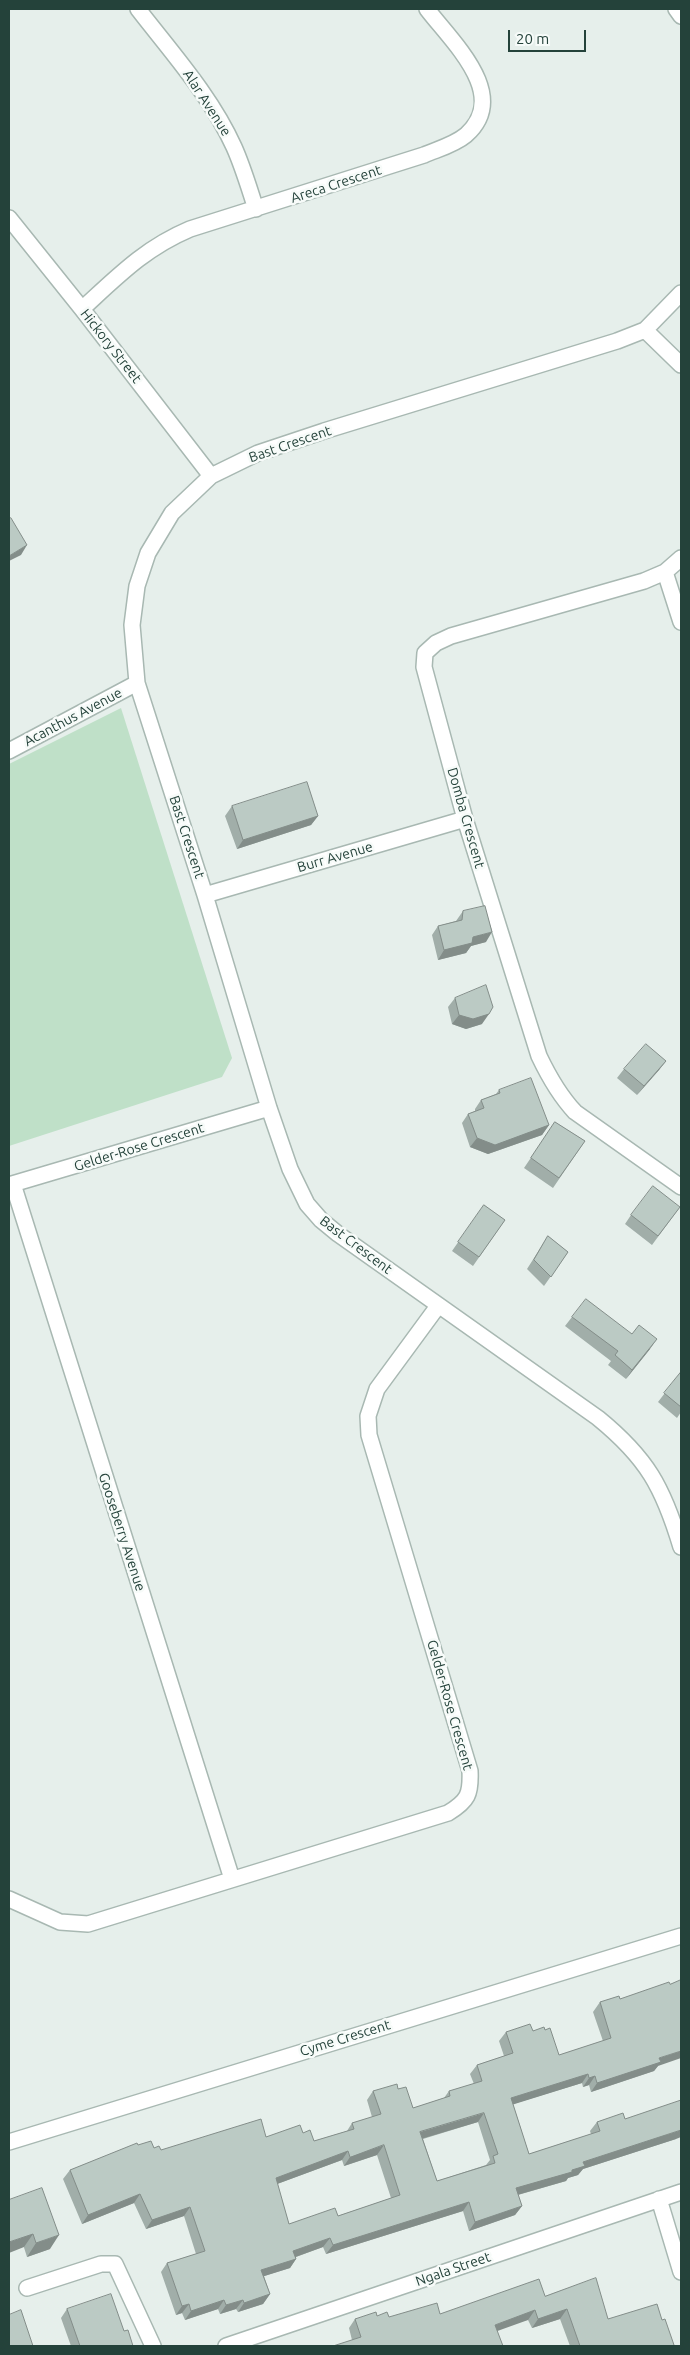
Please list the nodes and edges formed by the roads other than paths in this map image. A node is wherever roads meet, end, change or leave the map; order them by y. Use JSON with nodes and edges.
{"nodes":[{"id":1,"x":138,"y":9,"type":"edge"},
{"id":2,"x":427,"y":9,"type":"edge"},
{"id":3,"x":676,"y":9,"type":"edge"},
{"id":4,"x":681,"y":16,"type":"edge"},
{"id":5,"x":256,"y":209,"type":"junction"},
{"id":6,"x":9,"y":218,"type":"edge"},
{"id":7,"x":681,"y":293,"type":"edge"},
{"id":8,"x":82,"y":308,"type":"junction"},
{"id":9,"x":645,"y":330,"type":"junction"},
{"id":10,"x":681,"y":365,"type":"edge"},
{"id":11,"x":211,"y":476,"type":"junction"},
{"id":12,"x":681,"y":558,"type":"edge"},
{"id":13,"x":665,"y":572,"type":"junction"},
{"id":14,"x":681,"y":622,"type":"edge"},
{"id":15,"x":138,"y":683,"type":"junction"},
{"id":16,"x":9,"y":750,"type":"edge"},
{"id":17,"x":465,"y":819,"type":"junction"},
{"id":18,"x":205,"y":895,"type":"junction"},
{"id":19,"x":269,"y":1108,"type":"junction"},
{"id":20,"x":11,"y":1185,"type":"edge"},
{"id":21,"x":681,"y":1187,"type":"edge"},
{"id":22,"x":438,"y":1306,"type":"junction"},
{"id":23,"x":681,"y":1547,"type":"edge"},
{"id":24,"x":232,"y":1880,"type":"junction"},
{"id":25,"x":9,"y":1899,"type":"edge"},
{"id":26,"x":681,"y":1936,"type":"edge"},
{"id":27,"x":9,"y":2142,"type":"edge"},
{"id":28,"x":681,"y":2192,"type":"edge"},
{"id":29,"x":659,"y":2199,"type":"junction"},
{"id":30,"x":681,"y":2272,"type":"edge"},
{"id":31,"x":27,"y":2288,"type":"dead end"},
{"id":32,"x":153,"y":2346,"type":"edge"},
{"id":33,"x":226,"y":2346,"type":"edge"}],
"edges":[{"from":1,"to":5,"type":"street","name":"Alar Avenue"},
{"from":2,"to":5,"type":"street","name":"Areca Crescent"},
{"from":3,"to":4,"type":"street"},
{"from":5,"to":8,"type":"street","name":"Areca Crescent"},
{"from":6,"to":8,"type":"street","name":"Hickory Street"},
{"from":7,"to":9,"type":"street","name":"Bast Crescent"},
{"from":8,"to":11,"type":"street","name":"Hickory Street"},
{"from":9,"to":10,"type":"street"},
{"from":9,"to":11,"type":"street","name":"Bast Crescent"},
{"from":11,"to":15,"type":"street","name":"Bast Crescent"},
{"from":12,"to":13,"type":"street","name":"Domba Crescent"},
{"from":13,"to":14,"type":"street"},
{"from":13,"to":17,"type":"street","name":"Domba Crescent"},
{"from":15,"to":16,"type":"street","name":"Acanthus Avenue"},
{"from":15,"to":18,"type":"street","name":"Bast Crescent"},
{"from":17,"to":18,"type":"street","name":"Burr Avenue"},
{"from":17,"to":21,"type":"street","name":"Domba Crescent"},
{"from":18,"to":19,"type":"street","name":"Bast Crescent"},
{"from":19,"to":20,"type":"street","name":"Gelder-Rose Crescent"},
{"from":19,"to":22,"type":"street","name":"Bast Crescent"},
{"from":20,"to":24,"type":"street","name":"Gooseberry Avenue"},
{"from":22,"to":23,"type":"street","name":"Bast Crescent"},
{"from":22,"to":24,"type":"street","name":"Gelder-Rose Crescent"},
{"from":24,"to":25,"type":"street","name":"Gelder-Rose Crescent"},
{"from":26,"to":27,"type":"street","name":"Cyme Crescent"},
{"from":28,"to":29,"type":"street","name":"Ngala Street"},
{"from":29,"to":30,"type":"street"},
{"from":29,"to":33,"type":"street","name":"Ngala Street"},
{"from":31,"to":32,"type":"street"}]}
